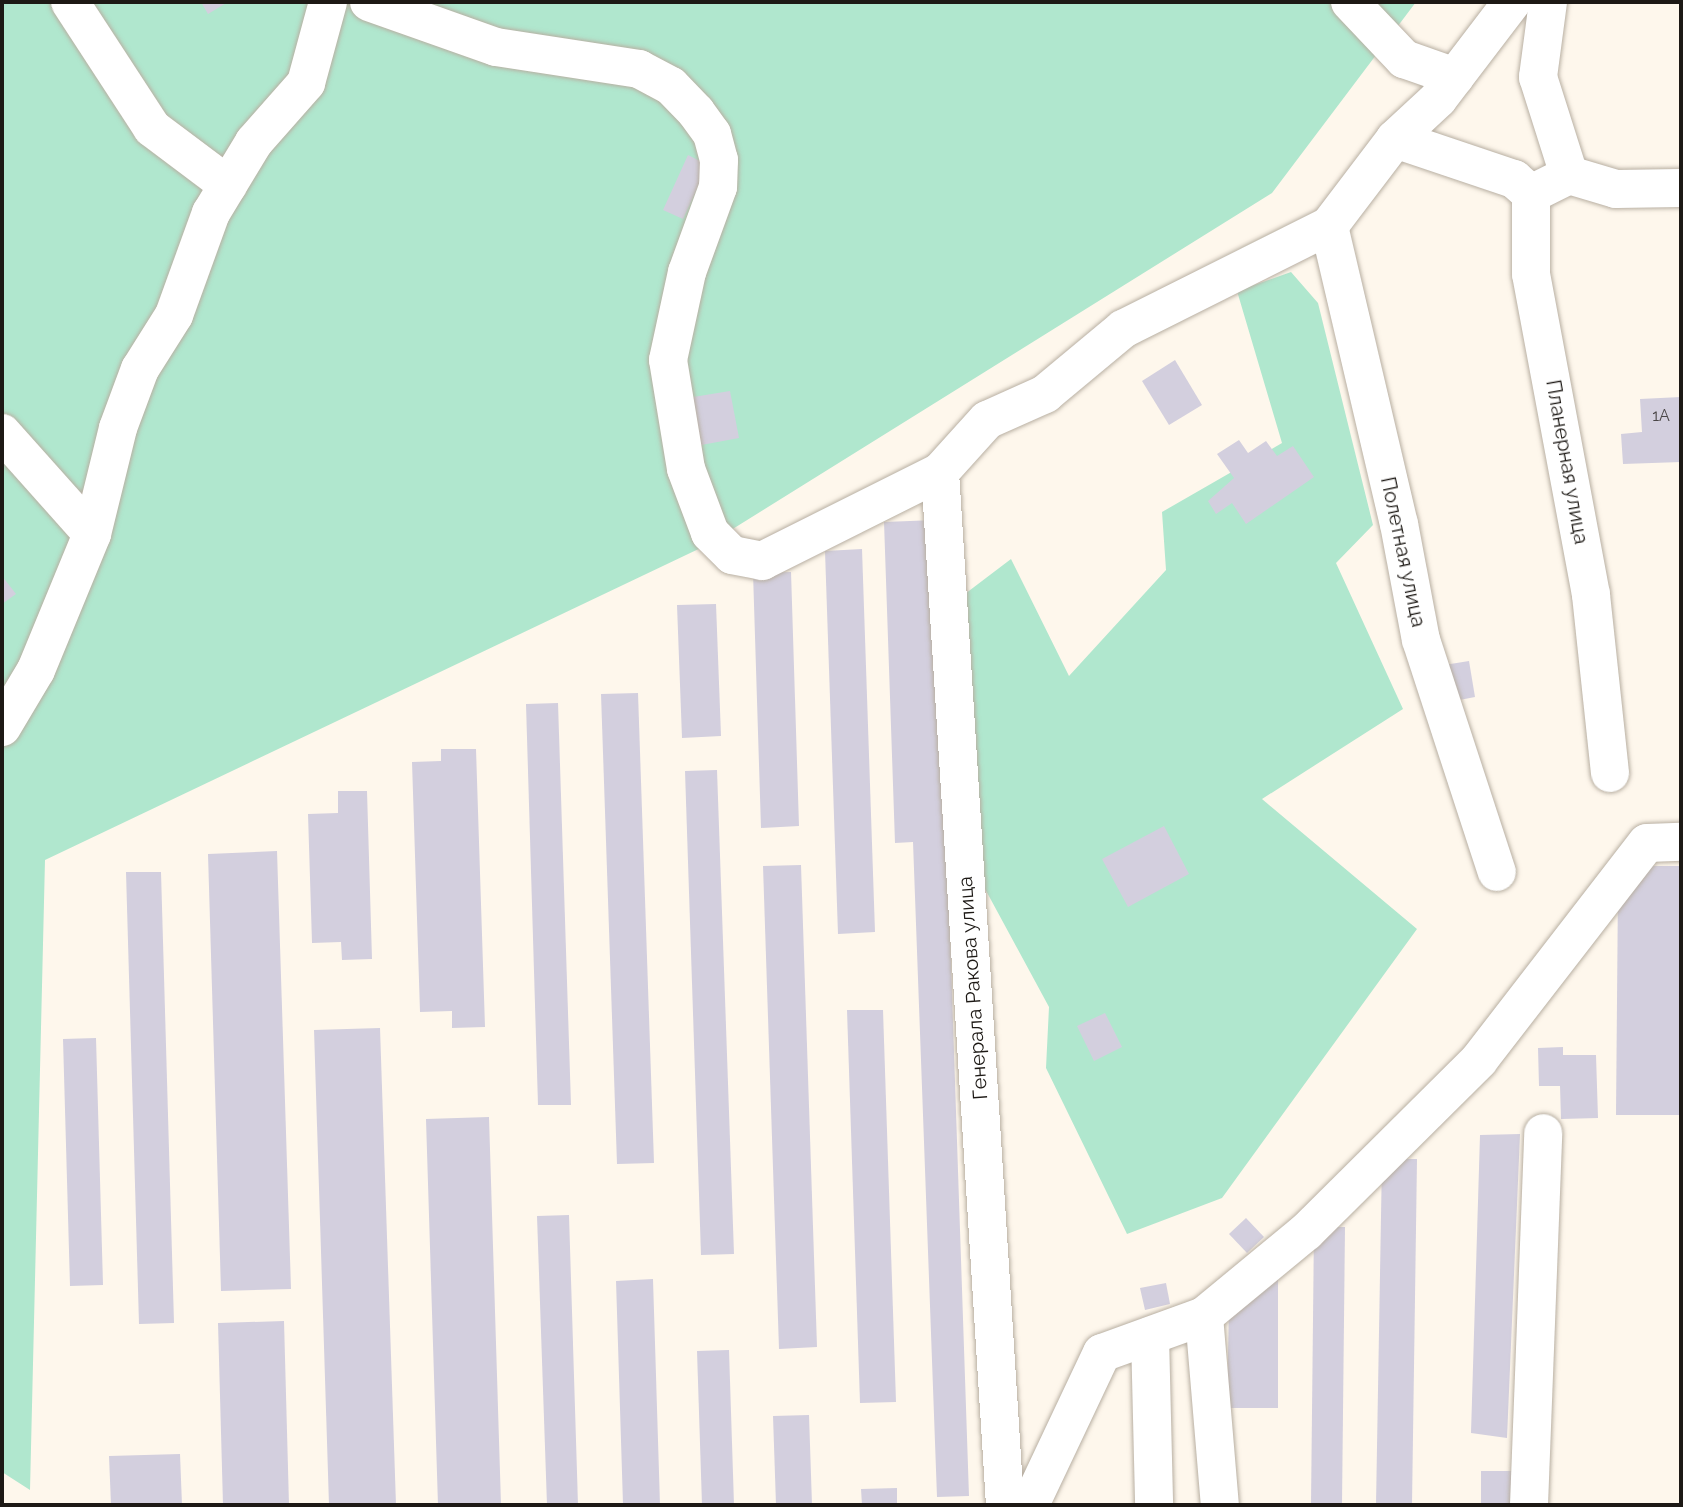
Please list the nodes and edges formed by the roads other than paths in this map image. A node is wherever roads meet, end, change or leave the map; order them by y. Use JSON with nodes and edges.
{"nodes":[{"id":1,"x":70,"y":2,"type":"edge"},
{"id":2,"x":328,"y":2,"type":"edge"},
{"id":3,"x":369,"y":2,"type":"edge"},
{"id":4,"x":1350,"y":2,"type":"edge"},
{"id":5,"x":1512,"y":2,"type":"edge"},
{"id":6,"x":1548,"y":2,"type":"edge"},
{"id":7,"x":1455,"y":77,"type":"junction"},
{"id":8,"x":1395,"y":139,"type":"junction"},
{"id":9,"x":1569,"y":175,"type":"junction"},
{"id":10,"x":228,"y":185,"type":"junction"},
{"id":11,"x":1681,"y":188,"type":"edge"},
{"id":12,"x":1531,"y":194,"type":"junction"},
{"id":13,"x":1329,"y":226,"type":"junction"},
{"id":14,"x":2,"y":433,"type":"edge"},
{"id":15,"x":940,"y":472,"type":"junction"},
{"id":16,"x":92,"y":534,"type":"junction"},
{"id":17,"x":2,"y":727,"type":"edge"},
{"id":18,"x":1610,"y":773,"type":"dead end"},
{"id":19,"x":1681,"y":842,"type":"edge"},
{"id":20,"x":1497,"y":872,"type":"dead end"},
{"id":21,"x":1543,"y":1133,"type":"dead end"},
{"id":22,"x":1204,"y":1316,"type":"junction"},
{"id":23,"x":1150,"y":1336,"type":"junction"},
{"id":24,"x":1005,"y":1505,"type":"edge"},
{"id":25,"x":1030,"y":1505,"type":"edge"},
{"id":26,"x":1154,"y":1505,"type":"edge"},
{"id":27,"x":1220,"y":1505,"type":"edge"},
{"id":28,"x":1529,"y":1505,"type":"edge"}],
"edges":[{"from":1,"to":10,"type":"street"},
{"from":2,"to":10,"type":"street"},
{"from":3,"to":15,"type":"street"},
{"from":4,"to":7,"type":"street"},
{"from":5,"to":7,"type":"street"},
{"from":6,"to":9,"type":"street"},
{"from":7,"to":8,"type":"street"},
{"from":8,"to":12,"type":"street"},
{"from":8,"to":13,"type":"street"},
{"from":9,"to":11,"type":"street"},
{"from":9,"to":12,"type":"street"},
{"from":10,"to":16,"type":"street"},
{"from":12,"to":18,"type":"street","name":"Планерная улица"},
{"from":13,"to":15,"type":"street"},
{"from":13,"to":20,"type":"street","name":"Полетная улица"},
{"from":14,"to":16,"type":"street"},
{"from":15,"to":24,"type":"street","name":"Генерала Ракова улица"},
{"from":16,"to":17,"type":"street"},
{"from":19,"to":22,"type":"street"},
{"from":21,"to":28,"type":"street"},
{"from":22,"to":23,"type":"street"},
{"from":22,"to":27,"type":"street"},
{"from":23,"to":25,"type":"street"},
{"from":23,"to":26,"type":"street"}]}
